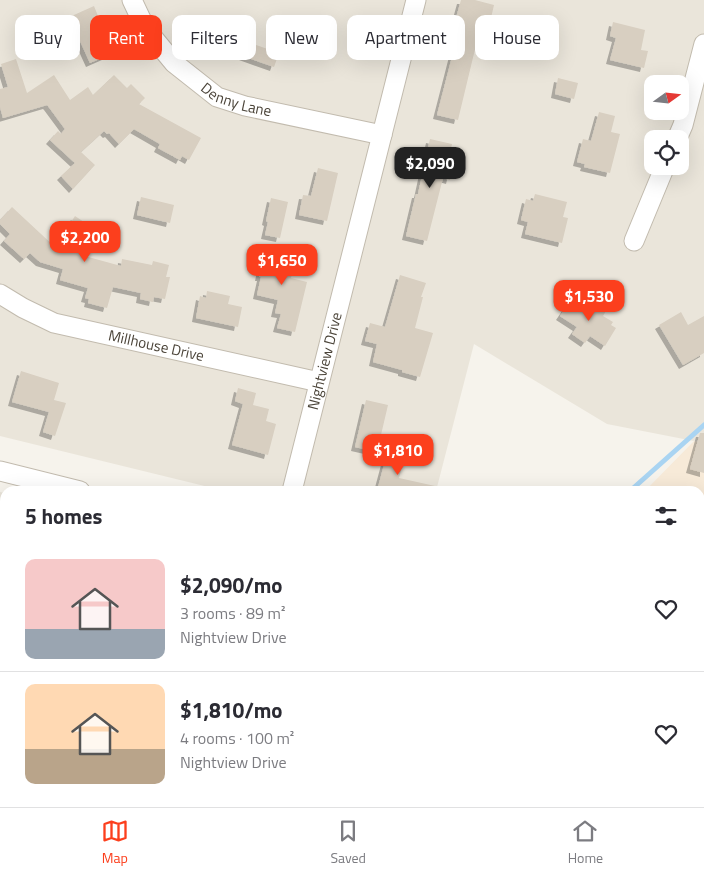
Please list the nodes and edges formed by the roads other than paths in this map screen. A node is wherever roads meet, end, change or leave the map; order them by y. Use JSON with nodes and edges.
{"nodes":[{"id":1,"x":132,"y":0,"type":"edge"},
{"id":2,"x":416,"y":0,"type":"edge"},
{"id":3,"x":704,"y":44,"type":"edge"},
{"id":4,"x":680,"y":130,"type":"edge"},
{"id":5,"x":382,"y":135,"type":"junction"},
{"id":6,"x":661,"y":175,"type":"edge"},
{"id":7,"x":634,"y":241,"type":"dead end"},
{"id":8,"x":0,"y":294,"type":"edge"},
{"id":9,"x":319,"y":382,"type":"junction"},
{"id":10,"x":0,"y":471,"type":"edge"},
{"id":11,"x":60,"y":486,"type":"edge"},
{"id":12,"x":293,"y":486,"type":"edge"}],
"edges":[{"from":1,"to":5,"type":"street","name":"Denny Lane"},
{"from":2,"to":5,"type":"street","name":"Nightview Drive"},
{"from":3,"to":4,"type":"street"},
{"from":5,"to":9,"type":"street","name":"Nightview Drive"},
{"from":6,"to":7,"type":"street"},
{"from":8,"to":9,"type":"street","name":"Millhouse Drive"},
{"from":9,"to":12,"type":"street","name":"Nightview Drive"},
{"from":10,"to":11,"type":"street"}]}
